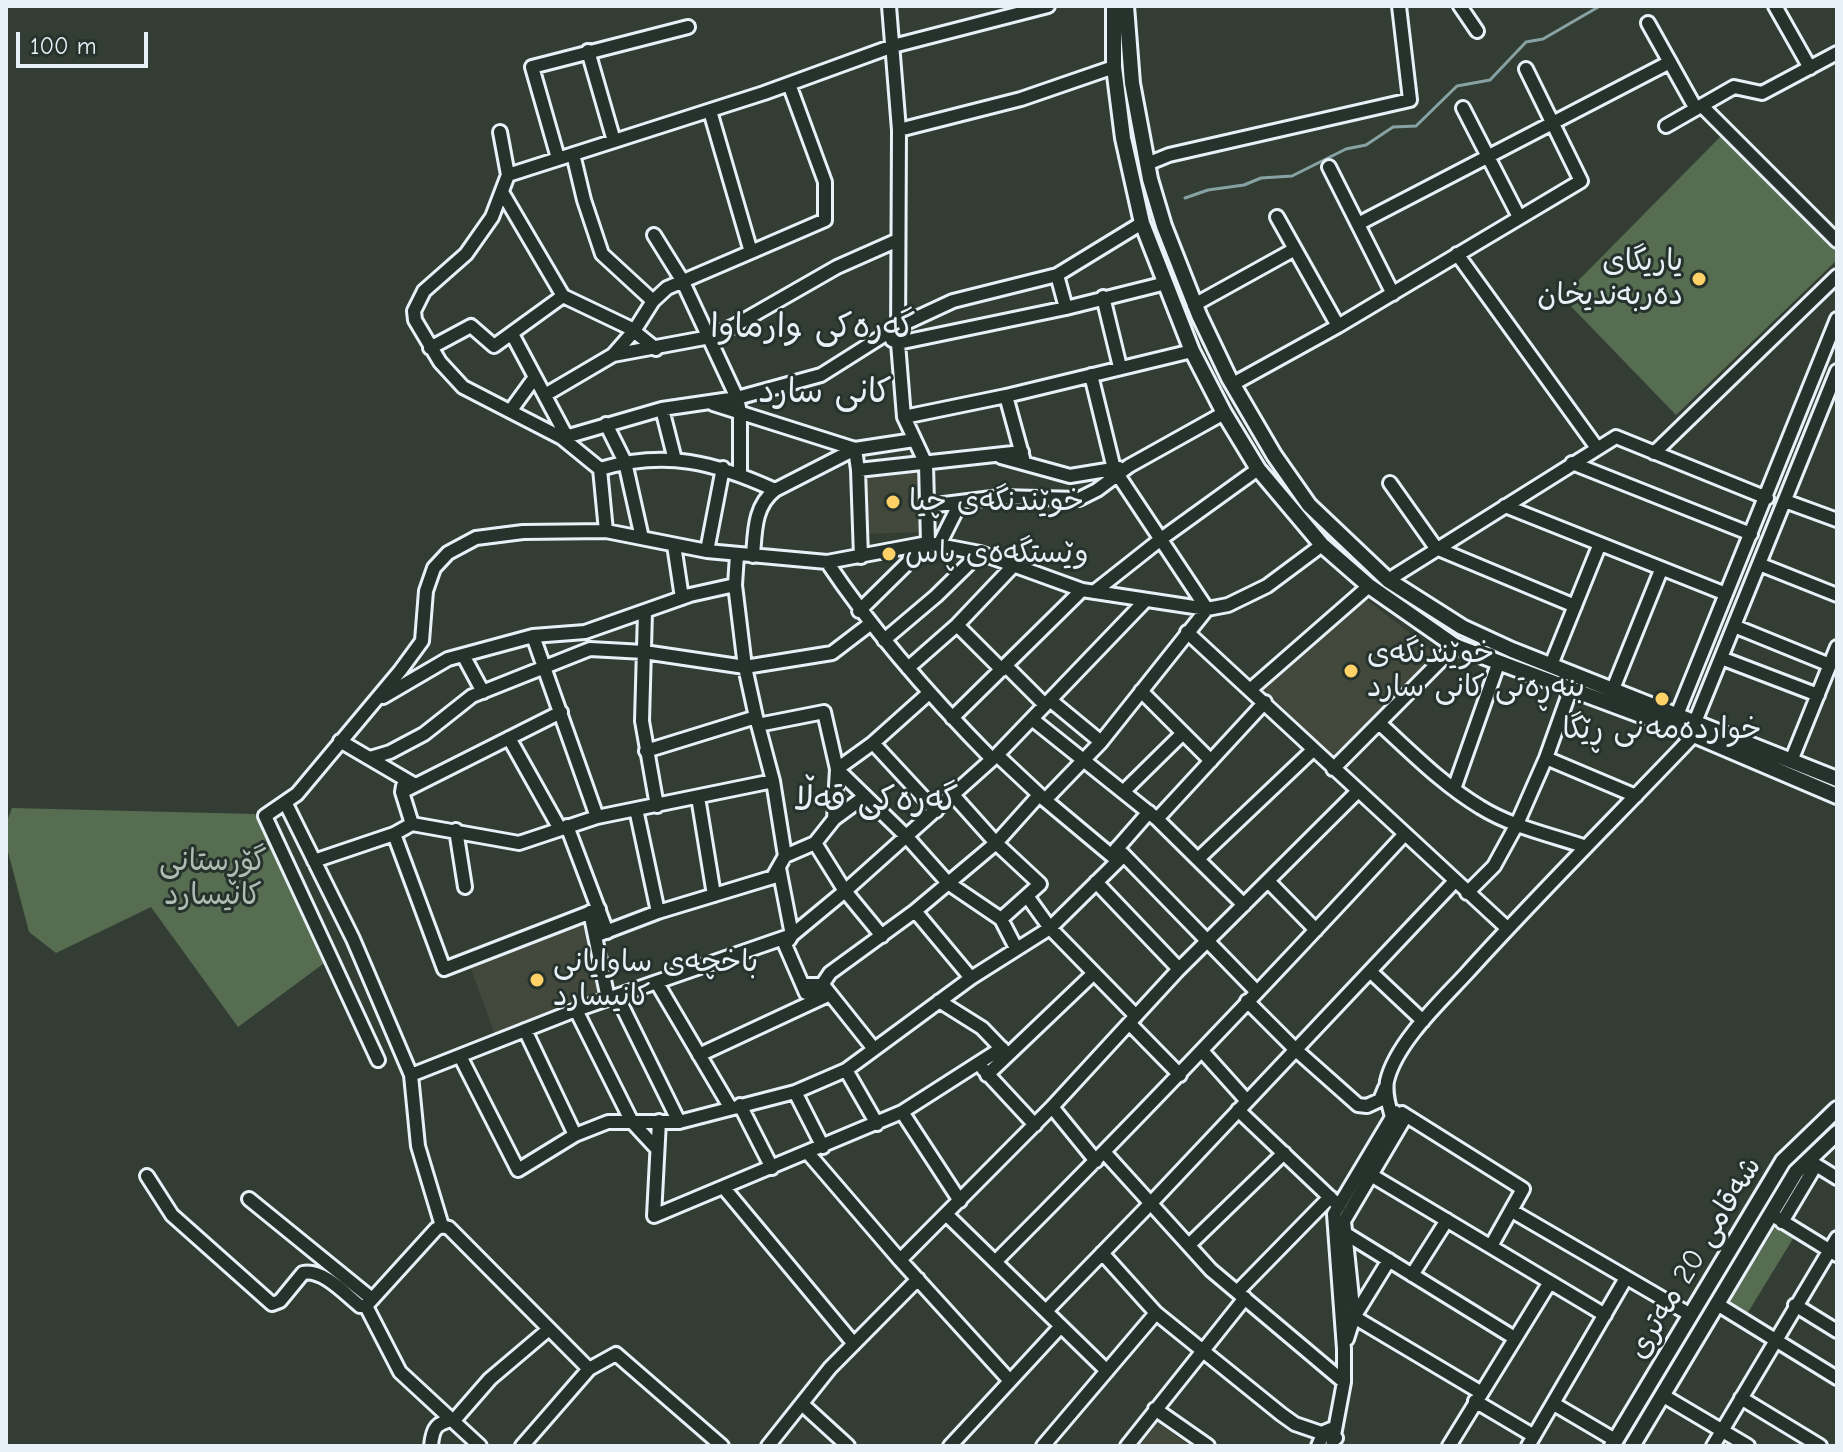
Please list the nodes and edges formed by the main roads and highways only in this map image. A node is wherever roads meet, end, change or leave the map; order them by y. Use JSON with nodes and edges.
{"nodes":[{"id":1,"x":1114,"y":6,"type":"edge"},
{"id":2,"x":1126,"y":6,"type":"edge"},
{"id":3,"x":1168,"y":290,"type":"junction"},
{"id":4,"x":1194,"y":305,"type":"junction"},
{"id":5,"x":1181,"y":322,"type":"junction"},
{"id":6,"x":1512,"y":650,"type":"junction"},
{"id":7,"x":1502,"y":665,"type":"junction"},
{"id":8,"x":1694,"y":728,"type":"junction"},
{"id":9,"x":1837,"y":779,"type":"edge"},
{"id":10,"x":1837,"y":796,"type":"edge"},
{"id":11,"x":1837,"y":1109,"type":"edge"},
{"id":12,"x":1837,"y":1133,"type":"edge"},
{"id":13,"x":1653,"y":1378,"type":"junction"},
{"id":14,"x":1664,"y":1391,"type":"junction"},
{"id":15,"x":1613,"y":1443,"type":"edge"},
{"id":16,"x":1632,"y":1446,"type":"edge"}],
"edges":[{"from":1,"to":3,"type":"main road"},
{"from":2,"to":4,"type":"main road"},
{"from":3,"to":4,"type":"main road"},
{"from":3,"to":5,"type":"main road"},
{"from":4,"to":5,"type":"main road"},
{"from":4,"to":6,"type":"main road"},
{"from":5,"to":7,"type":"main road"},
{"from":6,"to":7,"type":"main road"},
{"from":6,"to":8,"type":"main road"},
{"from":7,"to":8,"type":"main road"},
{"from":8,"to":9,"type":"main road"},
{"from":8,"to":10,"type":"main road"},
{"from":11,"to":13,"type":"main road","name":"شەقامی 20 مەتری"},
{"from":12,"to":14,"type":"main road","name":"شەقامی 20 مەتری"},
{"from":13,"to":14,"type":"main road"},
{"from":13,"to":15,"type":"main road","name":"شەقامی 20 مەتری"},
{"from":14,"to":16,"type":"main road","name":"شەقامی 20 مەتری"}]}
